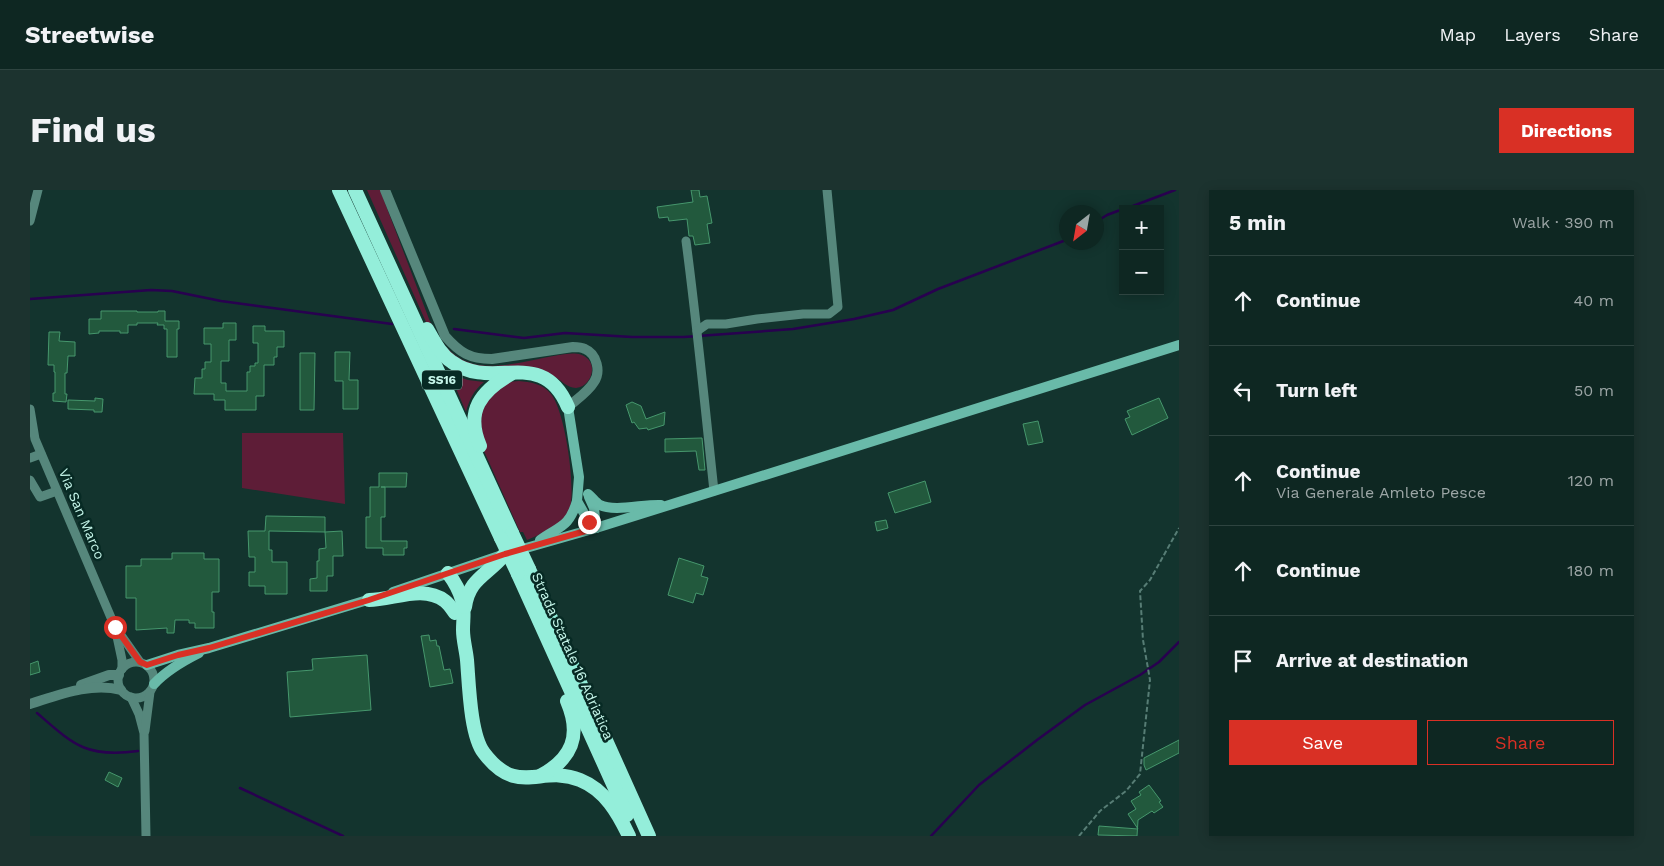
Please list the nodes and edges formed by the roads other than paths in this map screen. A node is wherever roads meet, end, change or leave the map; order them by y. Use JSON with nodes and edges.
{"nodes":[{"id":1,"x":38,"y":190,"type":"edge"},
{"id":2,"x":339,"y":190,"type":"edge"},
{"id":3,"x":355,"y":190,"type":"edge"},
{"id":4,"x":362,"y":190,"type":"edge"},
{"id":5,"x":385,"y":190,"type":"edge"},
{"id":6,"x":827,"y":190,"type":"edge"},
{"id":7,"x":30,"y":221,"type":"edge"},
{"id":8,"x":686,"y":241,"type":"dead end"},
{"id":9,"x":697,"y":331,"type":"junction"},
{"id":10,"x":1179,"y":345,"type":"edge"},
{"id":11,"x":513,"y":372,"type":"junction"},
{"id":12,"x":568,"y":407,"type":"junction"},
{"id":13,"x":30,"y":409,"type":"edge"},
{"id":14,"x":41,"y":454,"type":"junction"},
{"id":15,"x":30,"y":458,"type":"edge"},
{"id":16,"x":578,"y":477,"type":"junction"},
{"id":17,"x":30,"y":480,"type":"edge"},
{"id":18,"x":57,"y":491,"type":"junction"},
{"id":19,"x":714,"y":491,"type":"junction"},
{"id":20,"x":588,"y":494,"type":"junction"},
{"id":21,"x":577,"y":501,"type":"junction"},
{"id":22,"x":670,"y":505,"type":"junction"},
{"id":23,"x":596,"y":528,"type":"junction"},
{"id":24,"x":507,"y":536,"type":"junction"},
{"id":25,"x":535,"y":546,"type":"junction"},
{"id":26,"x":505,"y":554,"type":"junction"},
{"id":27,"x":523,"y":572,"type":"junction"},
{"id":28,"x":448,"y":573,"type":"junction"},
{"id":29,"x":369,"y":600,"type":"junction"},
{"id":30,"x":460,"y":612,"type":"junction"},
{"id":31,"x":115,"y":627,"type":"junction"},
{"id":32,"x":209,"y":648,"type":"junction"},
{"id":33,"x":143,"y":664,"type":"junction"},
{"id":34,"x":120,"y":672,"type":"junction"},
{"id":35,"x":152,"y":688,"type":"junction"},
{"id":36,"x":121,"y":690,"type":"junction"},
{"id":37,"x":66,"y":693,"type":"junction"},
{"id":38,"x":131,"y":697,"type":"junction"},
{"id":39,"x":30,"y":704,"type":"edge"},
{"id":40,"x":144,"y":733,"type":"junction"},
{"id":41,"x":539,"y":776,"type":"junction"},
{"id":42,"x":146,"y":836,"type":"edge"},
{"id":43,"x":629,"y":836,"type":"edge"},
{"id":44,"x":637,"y":836,"type":"edge"},
{"id":45,"x":649,"y":836,"type":"edge"}],
"edges":[{"from":1,"to":7,"type":"street"},
{"from":2,"to":24,"type":"highway","name":"Strada Statale 16 Adriatica","number":"SS16"},
{"from":3,"to":24,"type":"highway","name":"Strada Statale 16 Adriatica","number":"SS16"},
{"from":4,"to":11,"type":"highway"},
{"from":5,"to":12,"type":"street"},
{"from":6,"to":9,"type":"street"},
{"from":8,"to":9,"type":"street"},
{"from":9,"to":19,"type":"street"},
{"from":10,"to":19,"type":"main road"},
{"from":11,"to":12,"type":"highway"},
{"from":11,"to":24,"type":"highway"},
{"from":12,"to":16,"type":"main road"},
{"from":13,"to":14,"type":"street","name":"Via San Marco"},
{"from":14,"to":15,"type":"street"},
{"from":14,"to":18,"type":"street","name":"Via San Marco"},
{"from":16,"to":20,"type":"main road"},
{"from":16,"to":21,"type":"main road"},
{"from":17,"to":18,"type":"street"},
{"from":18,"to":31,"type":"street","name":"Via San Marco"},
{"from":19,"to":22,"type":"main road"},
{"from":20,"to":22,"type":"main road"},
{"from":20,"to":23,"type":"main road"},
{"from":21,"to":23,"type":"main road"},
{"from":21,"to":25,"type":"main road"},
{"from":22,"to":23,"type":"main road"},
{"from":23,"to":25,"type":"main road"},
{"from":24,"to":27,"type":"highway","name":"Strada Statale 16 Adriatica","number":"SS16","bridge":true},
{"from":25,"to":26,"type":"main road"},
{"from":26,"to":28,"type":"main road"},
{"from":26,"to":30,"type":"highway"},
{"from":27,"to":41,"type":"highway"},
{"from":27,"to":44,"type":"highway","name":"Strada Statale 16 Adriatica","number":"SS16"},
{"from":27,"to":45,"type":"highway","name":"Strada Statale 16 Adriatica","number":"SS16"},
{"from":28,"to":29,"type":"main road"},
{"from":28,"to":30,"type":"highway"},
{"from":29,"to":30,"type":"highway"},
{"from":29,"to":32,"type":"main road"},
{"from":30,"to":41,"type":"highway"},
{"from":31,"to":33,"type":"street"},
{"from":31,"to":34,"type":"street"},
{"from":32,"to":33,"type":"main road"},
{"from":32,"to":35,"type":"main road"},
{"from":33,"to":34,"type":"street"},
{"from":33,"to":35,"type":"street"},
{"from":34,"to":36,"type":"street"},
{"from":34,"to":37,"type":"street"},
{"from":35,"to":38,"type":"street"},
{"from":35,"to":40,"type":"street"},
{"from":36,"to":37,"type":"street"},
{"from":36,"to":38,"type":"street"},
{"from":37,"to":39,"type":"street"},
{"from":38,"to":40,"type":"street"},
{"from":40,"to":42,"type":"street"},
{"from":41,"to":43,"type":"highway"}]}
